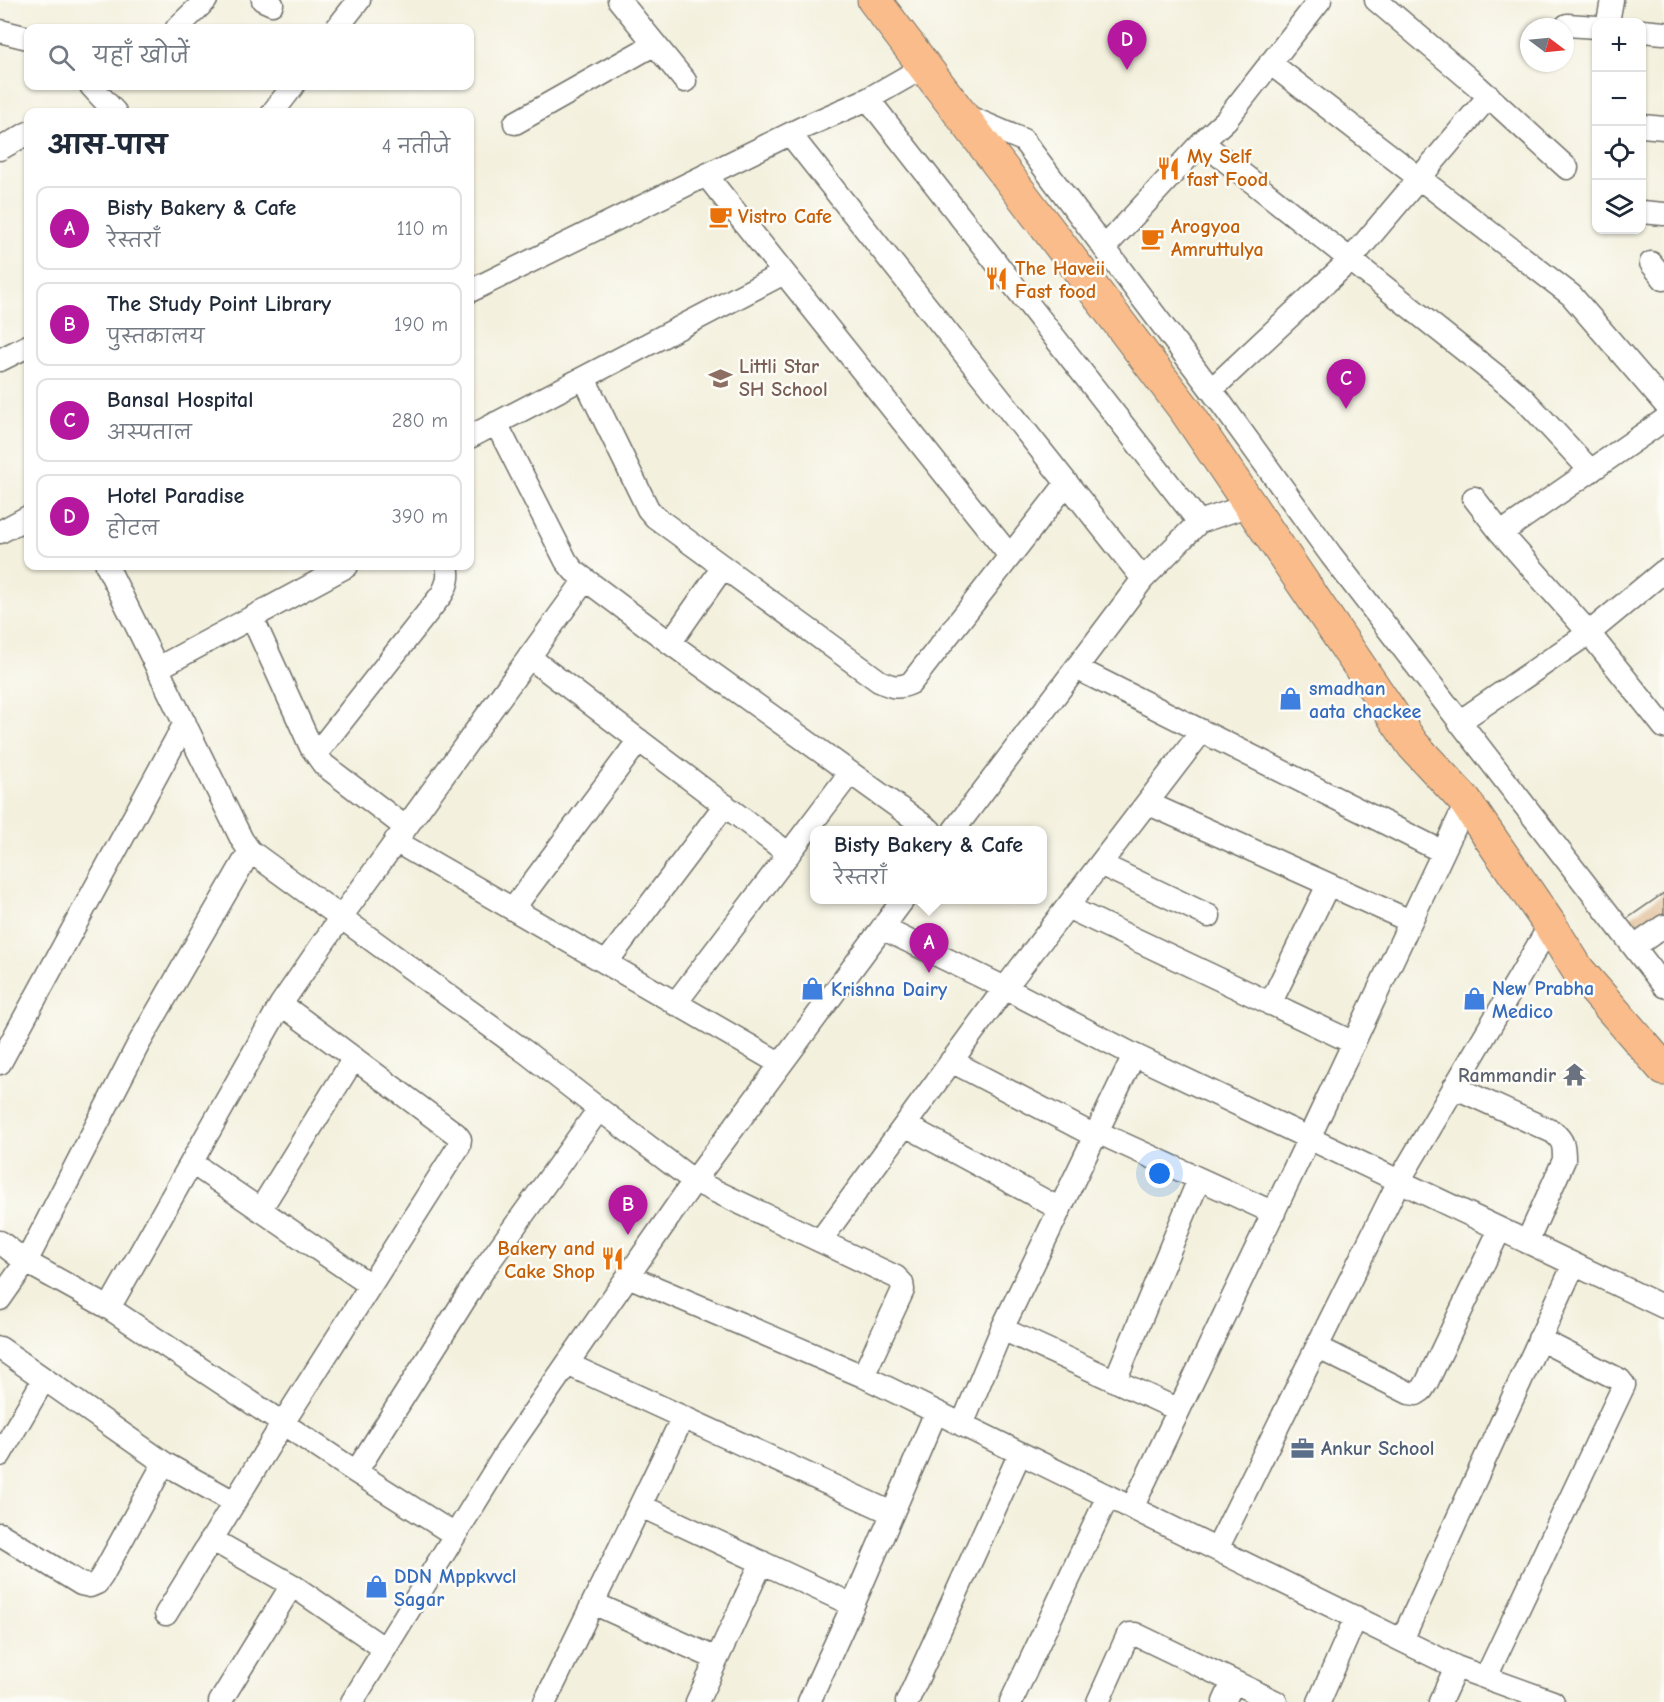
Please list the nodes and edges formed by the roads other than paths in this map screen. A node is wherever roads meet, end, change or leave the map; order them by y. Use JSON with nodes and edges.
{"nodes":[{"id":1,"x":206,"y":0,"type":"edge"},
{"id":2,"x":359,"y":0,"type":"edge"},
{"id":3,"x":619,"y":0,"type":"edge"},
{"id":4,"x":874,"y":0,"type":"edge"},
{"id":5,"x":1320,"y":0,"type":"edge"},
{"id":6,"x":1376,"y":0,"type":"edge"},
{"id":7,"x":1612,"y":0,"type":"edge"},
{"id":8,"x":1609,"y":18,"type":"edge"},
{"id":9,"x":181,"y":24,"type":"edge"},
{"id":10,"x":340,"y":24,"type":"edge"},
{"id":11,"x":1574,"y":25,"type":"edge"},
{"id":12,"x":1592,"y":27,"type":"edge"},
{"id":13,"x":1646,"y":31,"type":"edge"},
{"id":14,"x":0,"y":32,"type":"edge"},
{"id":15,"x":1664,"y":33,"type":"edge"},
{"id":16,"x":24,"y":37,"type":"edge"},
{"id":17,"x":655,"y":44,"type":"junction"},
{"id":18,"x":1270,"y":63,"type":"junction"},
{"id":19,"x":924,"y":67,"type":"junction"},
{"id":20,"x":685,"y":81,"type":"dead end"},
{"id":21,"x":290,"y":90,"type":"edge"},
{"id":22,"x":1489,"y":96,"type":"junction"},
{"id":23,"x":868,"y":99,"type":"junction"},
{"id":24,"x":276,"y":108,"type":"edge"},
{"id":25,"x":959,"y":113,"type":"junction"},
{"id":26,"x":514,"y":123,"type":"dead end"},
{"id":27,"x":1646,"y":126,"type":"edge"},
{"id":28,"x":1664,"y":128,"type":"edge"},
{"id":29,"x":790,"y":134,"type":"junction"},
{"id":30,"x":24,"y":135,"type":"edge"},
{"id":31,"x":1202,"y":142,"type":"junction"},
{"id":32,"x":0,"y":149,"type":"edge"},
{"id":33,"x":1567,"y":168,"type":"dead end"},
{"id":34,"x":706,"y":175,"type":"junction"},
{"id":35,"x":1419,"y":178,"type":"junction"},
{"id":36,"x":1646,"y":212,"type":"edge"},
{"id":37,"x":1664,"y":214,"type":"edge"},
{"id":38,"x":1104,"y":248,"type":"junction"},
{"id":39,"x":1350,"y":260,"type":"junction"},
{"id":40,"x":784,"y":273,"type":"junction"},
{"id":41,"x":474,"y":289,"type":"edge"},
{"id":42,"x":24,"y":348,"type":"edge"},
{"id":43,"x":0,"y":360,"type":"edge"},
{"id":44,"x":584,"y":378,"type":"junction"},
{"id":45,"x":1211,"y":390,"type":"junction"},
{"id":46,"x":1664,"y":403,"type":"edge"},
{"id":47,"x":1664,"y":420,"type":"edge"},
{"id":48,"x":496,"y":423,"type":"junction"},
{"id":49,"x":474,"y":435,"type":"edge"},
{"id":50,"x":1591,"y":471,"type":"junction"},
{"id":51,"x":1067,"y":483,"type":"junction"},
{"id":52,"x":1474,"y":498,"type":"dead end"},
{"id":53,"x":1250,"y":505,"type":"junction"},
{"id":54,"x":24,"y":519,"type":"edge"},
{"id":55,"x":1199,"y":522,"type":"junction"},
{"id":56,"x":0,"y":532,"type":"edge"},
{"id":57,"x":1501,"y":533,"type":"junction"},
{"id":58,"x":1010,"y":556,"type":"junction"},
{"id":59,"x":723,"y":567,"type":"junction"},
{"id":60,"x":115,"y":570,"type":"edge"},
{"id":61,"x":336,"y":570,"type":"edge"},
{"id":62,"x":448,"y":570,"type":"edge"},
{"id":63,"x":1664,"y":571,"type":"edge"},
{"id":64,"x":1143,"y":579,"type":"junction"},
{"id":65,"x":585,"y":580,"type":"junction"},
{"id":66,"x":252,"y":617,"type":"junction"},
{"id":67,"x":1588,"y":633,"type":"junction"},
{"id":68,"x":670,"y":643,"type":"junction"},
{"id":69,"x":529,"y":657,"type":"junction"},
{"id":70,"x":158,"y":668,"type":"junction"},
{"id":71,"x":1076,"y":668,"type":"junction"},
{"id":72,"x":1662,"y":719,"type":"edge"},
{"id":73,"x":1459,"y":722,"type":"junction"},
{"id":74,"x":185,"y":723,"type":"junction"},
{"id":75,"x":1202,"y":731,"type":"junction"},
{"id":76,"x":639,"y":740,"type":"junction"},
{"id":77,"x":316,"y":754,"type":"junction"},
{"id":78,"x":850,"y":773,"type":"junction"},
{"id":79,"x":1147,"y":803,"type":"junction"},
{"id":80,"x":725,"y":805,"type":"junction"},
{"id":81,"x":1461,"y":814,"type":"dead end"},
{"id":82,"x":810,"y":826,"type":"edge"},
{"id":83,"x":810,"y":826,"type":"edge"},
{"id":84,"x":923,"y":826,"type":"edge"},
{"id":85,"x":958,"y":826,"type":"edge"},
{"id":86,"x":400,"y":834,"type":"junction"},
{"id":87,"x":249,"y":851,"type":"junction"},
{"id":88,"x":1443,"y":852,"type":"junction"},
{"id":89,"x":789,"y":854,"type":"junction"},
{"id":90,"x":1100,"y":864,"type":"junction"},
{"id":91,"x":1328,"y":885,"type":"junction"},
{"id":92,"x":900,"y":904,"type":"edge"},
{"id":93,"x":1067,"y":907,"type":"junction"},
{"id":94,"x":513,"y":909,"type":"junction"},
{"id":95,"x":341,"y":916,"type":"junction"},
{"id":96,"x":1209,"y":916,"type":"dead end"},
{"id":97,"x":1410,"y":921,"type":"junction"},
{"id":98,"x":1550,"y":925,"type":"junction"},
{"id":99,"x":1664,"y":926,"type":"edge"},
{"id":100,"x":882,"y":928,"type":"junction"},
{"id":101,"x":1634,"y":947,"type":"junction"},
{"id":102,"x":606,"y":963,"type":"junction"},
{"id":103,"x":1664,"y":986,"type":"edge"},
{"id":104,"x":1005,"y":988,"type":"junction"},
{"id":105,"x":281,"y":1004,"type":"junction"},
{"id":106,"x":675,"y":1004,"type":"junction"},
{"id":107,"x":1270,"y":1004,"type":"junction"},
{"id":108,"x":1354,"y":1043,"type":"junction"},
{"id":109,"x":1134,"y":1055,"type":"junction"},
{"id":110,"x":354,"y":1058,"type":"junction"},
{"id":111,"x":951,"y":1061,"type":"junction"},
{"id":112,"x":0,"y":1063,"type":"edge"},
{"id":113,"x":781,"y":1064,"type":"junction"},
{"id":114,"x":1664,"y":1069,"type":"edge"},
{"id":115,"x":1454,"y":1087,"type":"junction"},
{"id":116,"x":599,"y":1109,"type":"junction"},
{"id":117,"x":905,"y":1125,"type":"junction"},
{"id":118,"x":1096,"y":1134,"type":"junction"},
{"id":119,"x":1310,"y":1138,"type":"junction"},
{"id":120,"x":192,"y":1163,"type":"junction"},
{"id":121,"x":1199,"y":1179,"type":"junction"},
{"id":122,"x":694,"y":1180,"type":"junction"},
{"id":123,"x":1399,"y":1180,"type":"junction"},
{"id":124,"x":1060,"y":1209,"type":"junction"},
{"id":125,"x":260,"y":1210,"type":"junction"},
{"id":126,"x":1274,"y":1213,"type":"junction"},
{"id":127,"x":1500,"y":1228,"type":"junction"},
{"id":128,"x":820,"y":1240,"type":"junction"},
{"id":129,"x":0,"y":1242,"type":"edge"},
{"id":130,"x":1527,"y":1242,"type":"junction"},
{"id":131,"x":26,"y":1262,"type":"junction"},
{"id":132,"x":1574,"y":1264,"type":"junction"},
{"id":133,"x":628,"y":1276,"type":"junction"},
{"id":134,"x":370,"y":1285,"type":"junction"},
{"id":135,"x":0,"y":1299,"type":"edge"},
{"id":136,"x":1664,"y":1307,"type":"edge"},
{"id":137,"x":109,"y":1308,"type":"junction"},
{"id":138,"x":1002,"y":1329,"type":"junction"},
{"id":139,"x":1539,"y":1339,"type":"junction"},
{"id":140,"x":1317,"y":1347,"type":"junction"},
{"id":141,"x":0,"y":1348,"type":"edge"},
{"id":142,"x":567,"y":1364,"type":"junction"},
{"id":143,"x":863,"y":1376,"type":"junction"},
{"id":144,"x":44,"y":1378,"type":"junction"},
{"id":145,"x":1115,"y":1381,"type":"junction"},
{"id":146,"x":1179,"y":1410,"type":"junction"},
{"id":147,"x":936,"y":1412,"type":"junction"},
{"id":148,"x":683,"y":1417,"type":"junction"},
{"id":149,"x":283,"y":1423,"type":"junction"},
{"id":150,"x":962,"y":1425,"type":"junction"},
{"id":151,"x":1020,"y":1453,"type":"junction"},
{"id":152,"x":0,"y":1455,"type":"edge"},
{"id":153,"x":165,"y":1462,"type":"junction"},
{"id":154,"x":356,"y":1472,"type":"junction"},
{"id":155,"x":1108,"y":1496,"type":"junction"},
{"id":156,"x":234,"y":1502,"type":"junction"},
{"id":157,"x":641,"y":1506,"type":"junction"},
{"id":158,"x":1132,"y":1508,"type":"junction"},
{"id":159,"x":892,"y":1513,"type":"junction"},
{"id":160,"x":0,"y":1533,"type":"edge"},
{"id":161,"x":455,"y":1534,"type":"junction"},
{"id":162,"x":212,"y":1539,"type":"junction"},
{"id":163,"x":1217,"y":1549,"type":"junction"},
{"id":164,"x":762,"y":1562,"type":"junction"},
{"id":165,"x":292,"y":1585,"type":"junction"},
{"id":166,"x":594,"y":1603,"type":"junction"},
{"id":167,"x":853,"y":1605,"type":"junction"},
{"id":168,"x":166,"y":1614,"type":"dead end"},
{"id":169,"x":1356,"y":1617,"type":"junction"},
{"id":170,"x":1402,"y":1640,"type":"junction"},
{"id":171,"x":385,"y":1649,"type":"junction"},
{"id":172,"x":717,"y":1659,"type":"junction"},
{"id":173,"x":1456,"y":1667,"type":"junction"},
{"id":174,"x":1486,"y":1677,"type":"junction"},
{"id":175,"x":1229,"y":1692,"type":"edge"},
{"id":176,"x":550,"y":1700,"type":"edge"},
{"id":177,"x":220,"y":1702,"type":"edge"},
{"id":178,"x":352,"y":1702,"type":"edge"},
{"id":179,"x":698,"y":1702,"type":"edge"},
{"id":180,"x":809,"y":1702,"type":"edge"},
{"id":181,"x":908,"y":1702,"type":"edge"},
{"id":182,"x":1011,"y":1702,"type":"edge"},
{"id":183,"x":1098,"y":1702,"type":"edge"},
{"id":184,"x":1276,"y":1702,"type":"edge"},
{"id":185,"x":1319,"y":1702,"type":"edge"},
{"id":186,"x":1440,"y":1702,"type":"edge"},
{"id":187,"x":1553,"y":1702,"type":"edge"}],
"edges":[{"from":1,"to":9,"type":"street"},
{"from":2,"to":10,"type":"street"},
{"from":3,"to":17,"type":"street"},
{"from":4,"to":19,"type":"highway"},
{"from":5,"to":18,"type":"street"},
{"from":6,"to":22,"type":"street"},
{"from":7,"to":8,"type":"street"},
{"from":11,"to":12,"type":"street"},
{"from":13,"to":15,"type":"street"},
{"from":14,"to":16,"type":"street"},
{"from":17,"to":20,"type":"street"},
{"from":17,"to":26,"type":"street"},
{"from":18,"to":31,"type":"street"},
{"from":18,"to":35,"type":"street"},
{"from":19,"to":23,"type":"street"},
{"from":19,"to":25,"type":"highway"},
{"from":21,"to":24,"type":"street"},
{"from":22,"to":33,"type":"street"},
{"from":22,"to":35,"type":"street"},
{"from":23,"to":29,"type":"street"},
{"from":23,"to":55,"type":"street"},
{"from":25,"to":38,"type":"street"},
{"from":25,"to":53,"type":"highway"},
{"from":27,"to":28,"type":"street"},
{"from":29,"to":34,"type":"street"},
{"from":29,"to":51,"type":"street"},
{"from":30,"to":32,"type":"street"},
{"from":31,"to":38,"type":"street"},
{"from":31,"to":39,"type":"street"},
{"from":34,"to":40,"type":"street"},
{"from":34,"to":41,"type":"street"},
{"from":35,"to":39,"type":"street"},
{"from":35,"to":46,"type":"street"},
{"from":36,"to":37,"type":"street"},
{"from":38,"to":45,"type":"street"},
{"from":39,"to":45,"type":"street"},
{"from":39,"to":50,"type":"street"},
{"from":40,"to":44,"type":"street"},
{"from":40,"to":58,"type":"street"},
{"from":42,"to":43,"type":"street"},
{"from":44,"to":48,"type":"street"},
{"from":44,"to":59,"type":"street"},
{"from":45,"to":73,"type":"street"},
{"from":47,"to":50,"type":"street"},
{"from":48,"to":49,"type":"street"},
{"from":48,"to":65,"type":"street"},
{"from":50,"to":57,"type":"street"},
{"from":51,"to":58,"type":"street"},
{"from":51,"to":64,"type":"street"},
{"from":52,"to":57,"type":"street"},
{"from":53,"to":55,"type":"street"},
{"from":53,"to":98,"type":"highway"},
{"from":54,"to":56,"type":"street"},
{"from":55,"to":64,"type":"street"},
{"from":57,"to":67,"type":"street"},
{"from":58,"to":59,"type":"street"},
{"from":59,"to":68,"type":"street"},
{"from":60,"to":70,"type":"street"},
{"from":61,"to":66,"type":"street"},
{"from":62,"to":77,"type":"street"},
{"from":63,"to":67,"type":"street"},
{"from":64,"to":71,"type":"street"},
{"from":65,"to":68,"type":"street"},
{"from":65,"to":69,"type":"street"},
{"from":66,"to":70,"type":"street"},
{"from":66,"to":77,"type":"street"},
{"from":67,"to":72,"type":"street"},
{"from":67,"to":73,"type":"street"},
{"from":68,"to":78,"type":"street"},
{"from":69,"to":76,"type":"street"},
{"from":69,"to":86,"type":"street"},
{"from":70,"to":74,"type":"street"},
{"from":71,"to":75,"type":"street"},
{"from":71,"to":85,"type":"street"},
{"from":73,"to":101,"type":"street"},
{"from":74,"to":87,"type":"street"},
{"from":74,"to":112,"type":"street"},
{"from":75,"to":79,"type":"street"},
{"from":75,"to":88,"type":"street"},
{"from":76,"to":80,"type":"street"},
{"from":76,"to":94,"type":"street"},
{"from":77,"to":86,"type":"street"},
{"from":78,"to":82,"type":"street"},
{"from":78,"to":84,"type":"street"},
{"from":79,"to":90,"type":"street"},
{"from":79,"to":91,"type":"street"},
{"from":80,"to":89,"type":"street"},
{"from":80,"to":102,"type":"street"},
{"from":81,"to":88,"type":"street"},
{"from":83,"to":89,"type":"street"},
{"from":86,"to":94,"type":"street"},
{"from":86,"to":95,"type":"street"},
{"from":87,"to":95,"type":"street"},
{"from":87,"to":131,"type":"street"},
{"from":88,"to":97,"type":"street"},
{"from":89,"to":106,"type":"street"},
{"from":90,"to":93,"type":"street"},
{"from":90,"to":96,"type":"street"},
{"from":91,"to":97,"type":"street"},
{"from":91,"to":107,"type":"street"},
{"from":92,"to":100,"type":"street"},
{"from":93,"to":104,"type":"street"},
{"from":93,"to":107,"type":"street"},
{"from":94,"to":102,"type":"street"},
{"from":95,"to":105,"type":"street"},
{"from":95,"to":116,"type":"street"},
{"from":97,"to":108,"type":"street"},
{"from":98,"to":114,"type":"highway"},
{"from":98,"to":115,"type":"street"},
{"from":99,"to":101,"type":"street"},
{"from":100,"to":104,"type":"street"},
{"from":100,"to":113,"type":"street"},
{"from":101,"to":103,"type":"street"},
{"from":102,"to":106,"type":"street"},
{"from":104,"to":109,"type":"street"},
{"from":104,"to":111,"type":"street"},
{"from":105,"to":110,"type":"street"},
{"from":105,"to":120,"type":"street"},
{"from":106,"to":113,"type":"street"},
{"from":107,"to":108,"type":"street"},
{"from":108,"to":119,"type":"street"},
{"from":109,"to":118,"type":"street"},
{"from":109,"to":119,"type":"street"},
{"from":110,"to":125,"type":"street"},
{"from":110,"to":134,"type":"street"},
{"from":111,"to":117,"type":"street"},
{"from":111,"to":118,"type":"street"},
{"from":113,"to":122,"type":"street"},
{"from":115,"to":123,"type":"street"},
{"from":115,"to":130,"type":"street"},
{"from":116,"to":122,"type":"street"},
{"from":116,"to":154,"type":"street"},
{"from":117,"to":124,"type":"street"},
{"from":117,"to":128,"type":"street"},
{"from":118,"to":121,"type":"street"},
{"from":118,"to":124,"type":"street"},
{"from":119,"to":123,"type":"street"},
{"from":119,"to":126,"type":"street"},
{"from":120,"to":125,"type":"street"},
{"from":120,"to":137,"type":"street"},
{"from":121,"to":126,"type":"street"},
{"from":121,"to":145,"type":"street"},
{"from":122,"to":128,"type":"street"},
{"from":122,"to":133,"type":"street"},
{"from":123,"to":127,"type":"street"},
{"from":123,"to":140,"type":"street"},
{"from":124,"to":138,"type":"street"},
{"from":125,"to":134,"type":"street"},
{"from":126,"to":146,"type":"street"},
{"from":127,"to":130,"type":"street"},
{"from":127,"to":140,"type":"street"},
{"from":128,"to":143,"type":"street"},
{"from":129,"to":131,"type":"street"},
{"from":130,"to":132,"type":"street"},
{"from":131,"to":135,"type":"street"},
{"from":131,"to":137,"type":"street"},
{"from":132,"to":136,"type":"street"},
{"from":132,"to":139,"type":"street"},
{"from":133,"to":142,"type":"street"},
{"from":133,"to":143,"type":"street"},
{"from":134,"to":149,"type":"street"},
{"from":137,"to":149,"type":"street"},
{"from":138,"to":145,"type":"street"},
{"from":138,"to":150,"type":"street"},
{"from":139,"to":170,"type":"street"},
{"from":139,"to":174,"type":"street"},
{"from":140,"to":163,"type":"street"},
{"from":141,"to":144,"type":"street"},
{"from":142,"to":148,"type":"street"},
{"from":142,"to":161,"type":"street"},
{"from":143,"to":147,"type":"street"},
{"from":144,"to":152,"type":"street"},
{"from":144,"to":153,"type":"street"},
{"from":145,"to":146,"type":"street"},
{"from":146,"to":158,"type":"street"},
{"from":147,"to":150,"type":"street"},
{"from":147,"to":159,"type":"street"},
{"from":148,"to":157,"type":"street"},
{"from":148,"to":159,"type":"street"},
{"from":149,"to":154,"type":"street"},
{"from":149,"to":156,"type":"street"},
{"from":150,"to":151,"type":"street"},
{"from":151,"to":155,"type":"street"},
{"from":151,"to":181,"type":"street"},
{"from":153,"to":156,"type":"street"},
{"from":153,"to":160,"type":"street"},
{"from":154,"to":161,"type":"street"},
{"from":155,"to":158,"type":"street"},
{"from":155,"to":182,"type":"street"},
{"from":156,"to":162,"type":"street"},
{"from":157,"to":164,"type":"street"},
{"from":157,"to":166,"type":"street"},
{"from":158,"to":163,"type":"street"},
{"from":159,"to":167,"type":"street"},
{"from":161,"to":171,"type":"street"},
{"from":162,"to":165,"type":"street"},
{"from":162,"to":168,"type":"street"},
{"from":163,"to":169,"type":"street"},
{"from":164,"to":167,"type":"street"},
{"from":164,"to":172,"type":"street"},
{"from":165,"to":171,"type":"street"},
{"from":165,"to":177,"type":"street"},
{"from":166,"to":172,"type":"street"},
{"from":166,"to":176,"type":"street"},
{"from":167,"to":180,"type":"street"},
{"from":169,"to":170,"type":"street"},
{"from":169,"to":185,"type":"street"},
{"from":170,"to":173,"type":"street"},
{"from":171,"to":178,"type":"street"},
{"from":172,"to":179,"type":"street"},
{"from":173,"to":174,"type":"street"},
{"from":173,"to":186,"type":"street"},
{"from":174,"to":187,"type":"street"},
{"from":175,"to":183,"type":"street"},
{"from":175,"to":184,"type":"street"}]}
